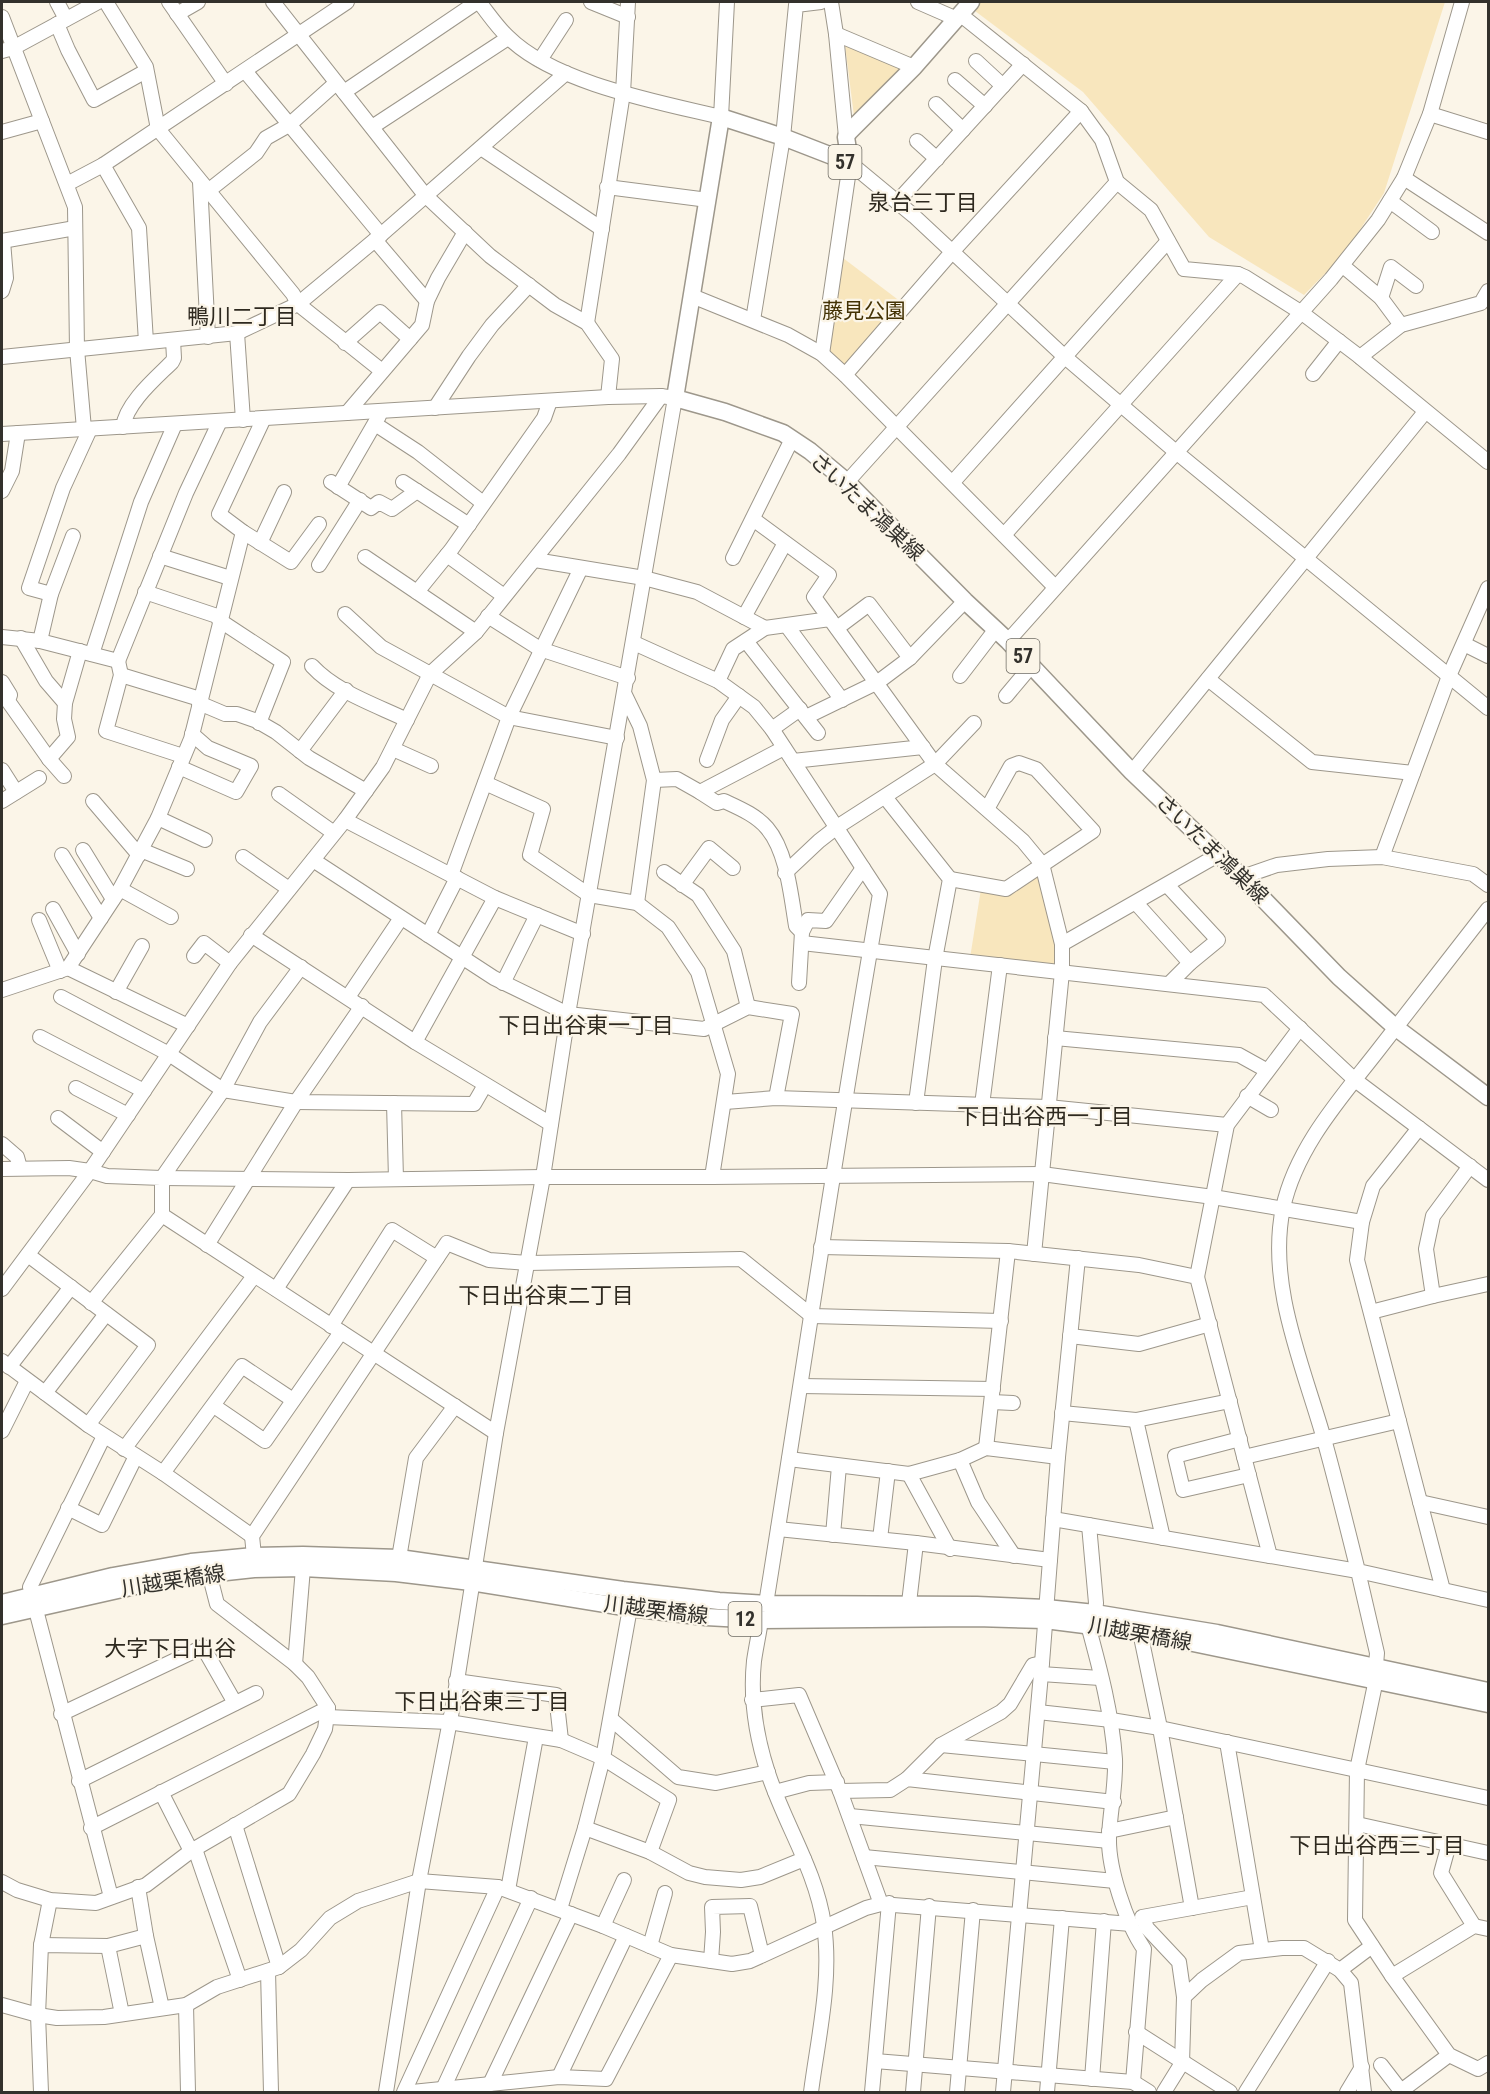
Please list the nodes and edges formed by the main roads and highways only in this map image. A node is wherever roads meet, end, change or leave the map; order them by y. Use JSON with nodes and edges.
{"nodes":[{"id":1,"x":971,"y":2,"type":"edge"},
{"id":2,"x":1488,"y":1097,"type":"edge"},
{"id":3,"x":473,"y":1575,"type":"junction"},
{"id":4,"x":33,"y":1602,"type":"junction"},
{"id":5,"x":2,"y":1603,"type":"edge"},
{"id":6,"x":1045,"y":1614,"type":"junction"},
{"id":7,"x":2,"y":1616,"type":"edge"},
{"id":8,"x":1091,"y":1619,"type":"junction"},
{"id":9,"x":1376,"y":1673,"type":"junction"},
{"id":10,"x":1488,"y":1691,"type":"edge"},
{"id":11,"x":1488,"y":1704,"type":"edge"}],
"edges":[{"from":1,"to":2,"type":"main road","name":"さいたま鴻巣線","number":"57"},
{"from":3,"to":4,"type":"main road","name":"川越栗橋線","number":"12"},
{"from":3,"to":4,"type":"main road","name":"川越栗橋線","number":"12"},
{"from":3,"to":6,"type":"main road","name":"川越栗橋線","number":"12"},
{"from":3,"to":6,"type":"main road","name":"川越栗橋線","number":"12"},
{"from":4,"to":5,"type":"main road","name":"川越栗橋線","number":"12"},
{"from":4,"to":7,"type":"main road","name":"川越栗橋線","number":"12"},
{"from":6,"to":8,"type":"main road","name":"川越栗橋線","number":"12"},
{"from":8,"to":9,"type":"main road","name":"川越栗橋線","number":"12"},
{"from":8,"to":9,"type":"main road","name":"川越栗橋線","number":"12"},
{"from":9,"to":10,"type":"main road","name":"川越栗橋線","number":"12"},
{"from":9,"to":11,"type":"main road","name":"川越栗橋線","number":"12"}]}
